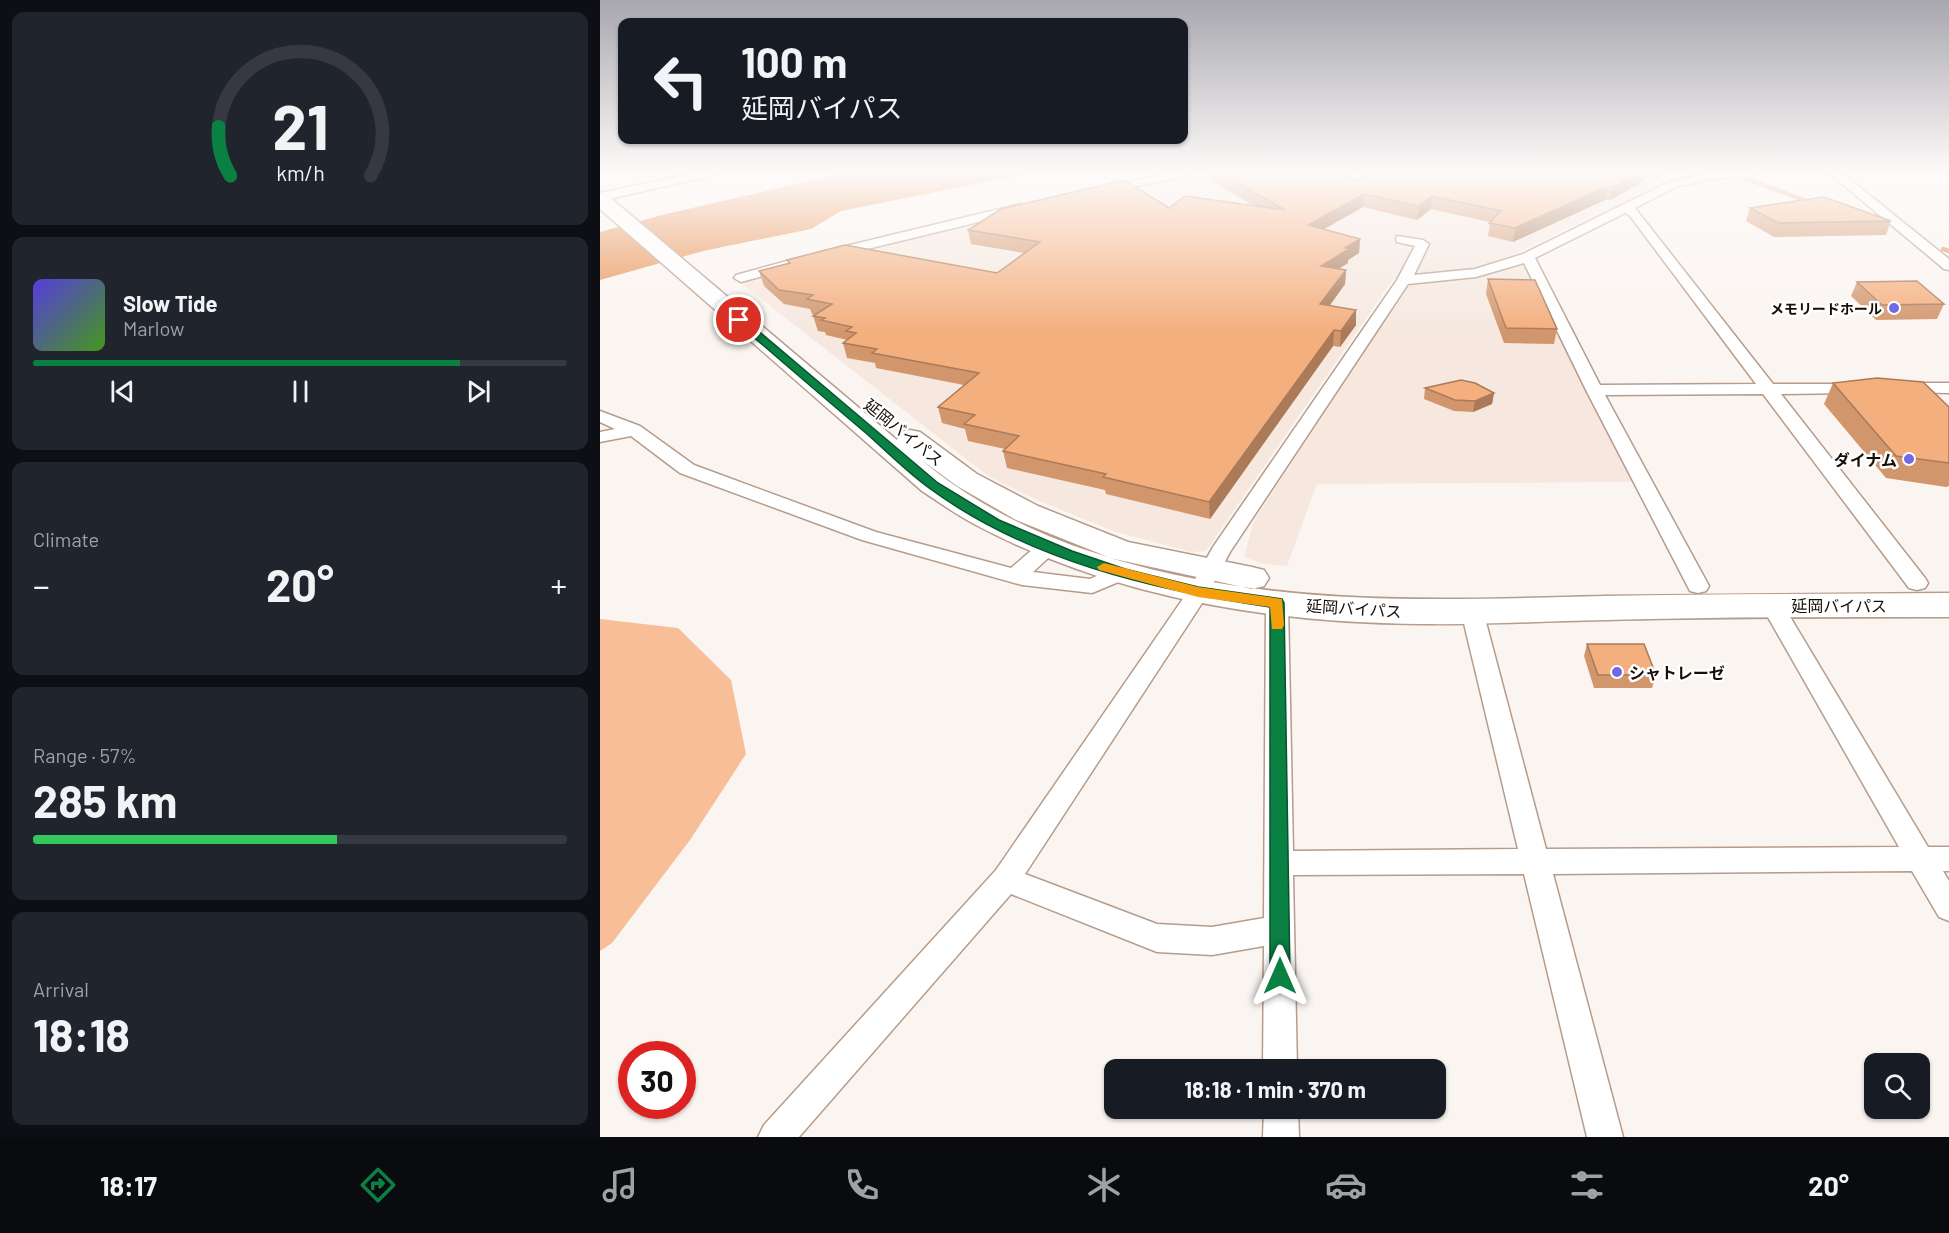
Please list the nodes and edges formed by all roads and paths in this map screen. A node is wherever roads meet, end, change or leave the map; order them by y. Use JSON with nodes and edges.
{"nodes":[{"id":1,"x":647,"y":226,"type":"edge"},
{"id":2,"x":947,"y":226,"type":"edge"},
{"id":3,"x":1590,"y":226,"type":"edge"},
{"id":4,"x":1644,"y":226,"type":"edge"},
{"id":5,"x":1900,"y":226,"type":"edge"},
{"id":6,"x":1911,"y":235,"type":"junction"},
{"id":7,"x":1402,"y":239,"type":"dead end"},
{"id":8,"x":1949,"y":247,"type":"edge"},
{"id":9,"x":1528,"y":257,"type":"junction"},
{"id":10,"x":1949,"y":266,"type":"edge"},
{"id":11,"x":1404,"y":280,"type":"junction"},
{"id":12,"x":721,"y":283,"type":"junction"},
{"id":13,"x":1949,"y":388,"type":"edge"},
{"id":14,"x":1769,"y":389,"type":"junction"},
{"id":15,"x":1594,"y":390,"type":"junction"},
{"id":16,"x":600,"y":416,"type":"edge"},
{"id":17,"x":634,"y":430,"type":"junction"},
{"id":18,"x":600,"y":437,"type":"edge"},
{"id":19,"x":1050,"y":548,"type":"junction"},
{"id":20,"x":1121,"y":573,"type":"junction"},
{"id":21,"x":1016,"y":575,"type":"junction"},
{"id":22,"x":1204,"y":581,"type":"junction"},
{"id":23,"x":1949,"y":582,"type":"edge"},
{"id":24,"x":1917,"y":583,"type":"junction"},
{"id":25,"x":1698,"y":586,"type":"junction"},
{"id":26,"x":1277,"y":603,"type":"junction"},
{"id":27,"x":1772,"y":605,"type":"junction"},
{"id":28,"x":1949,"y":605,"type":"edge"},
{"id":29,"x":1472,"y":611,"type":"junction"},
{"id":30,"x":1535,"y":859,"type":"junction"},
{"id":31,"x":1920,"y":859,"type":"junction"},
{"id":32,"x":1949,"y":859,"type":"edge"},
{"id":33,"x":1278,"y":862,"type":"junction"},
{"id":34,"x":1006,"y":879,"type":"junction"},
{"id":35,"x":1949,"y":908,"type":"edge"},
{"id":36,"x":1280,"y":929,"type":"junction"},
{"id":37,"x":1280,"y":1059,"type":"edge"},
{"id":38,"x":1281,"y":1119,"type":"edge"},
{"id":39,"x":776,"y":1137,"type":"edge"},
{"id":40,"x":1281,"y":1137,"type":"edge"},
{"id":41,"x":1605,"y":1137,"type":"edge"}],
"edges":[{"from":1,"to":12,"type":"highway","name":"延岡バイパス"},
{"from":2,"to":12,"type":"street"},
{"from":3,"to":9,"type":"street"},
{"from":4,"to":14,"type":"street"},
{"from":5,"to":6,"type":"street"},
{"from":6,"to":8,"type":"street"},
{"from":6,"to":10,"type":"street"},
{"from":7,"to":11,"type":"street"},
{"from":9,"to":11,"type":"street"},
{"from":9,"to":15,"type":"street"},
{"from":11,"to":22,"type":"street"},
{"from":12,"to":19,"type":"highway","name":"延岡バイパス"},
{"from":12,"to":22,"type":"highway","name":"延岡バイパス"},
{"from":13,"to":14,"type":"street"},
{"from":14,"to":15,"type":"street"},
{"from":14,"to":24,"type":"street"},
{"from":15,"to":25,"type":"street"},
{"from":16,"to":17,"type":"street"},
{"from":17,"to":18,"type":"street"},
{"from":17,"to":21,"type":"street"},
{"from":19,"to":20,"type":"highway","name":"延岡バイパス"},
{"from":19,"to":21,"type":"street"},
{"from":20,"to":21,"type":"street"},
{"from":20,"to":22,"type":"highway","name":"延岡バイパス"},
{"from":22,"to":25,"type":"highway","name":"延岡バイパス"},
{"from":22,"to":26,"type":"highway","name":"延岡バイパス"},
{"from":22,"to":34,"type":"street"},
{"from":23,"to":24,"type":"highway","name":"延岡バイパス"},
{"from":24,"to":25,"type":"highway","name":"延岡バイパス"},
{"from":26,"to":29,"type":"highway","name":"延岡バイパス"},
{"from":26,"to":33,"type":"street"},
{"from":27,"to":28,"type":"highway","name":"延岡バイパス"},
{"from":27,"to":29,"type":"highway","name":"延岡バイパス"},
{"from":27,"to":31,"type":"street"},
{"from":29,"to":30,"type":"street"},
{"from":30,"to":31,"type":"street"},
{"from":30,"to":33,"type":"street"},
{"from":30,"to":41,"type":"street"},
{"from":31,"to":32,"type":"street"},
{"from":31,"to":35,"type":"street"},
{"from":33,"to":36,"type":"street"},
{"from":34,"to":36,"type":"street"},
{"from":34,"to":39,"type":"street"},
{"from":36,"to":37,"type":"street"},
{"from":38,"to":40,"type":"street"}]}
